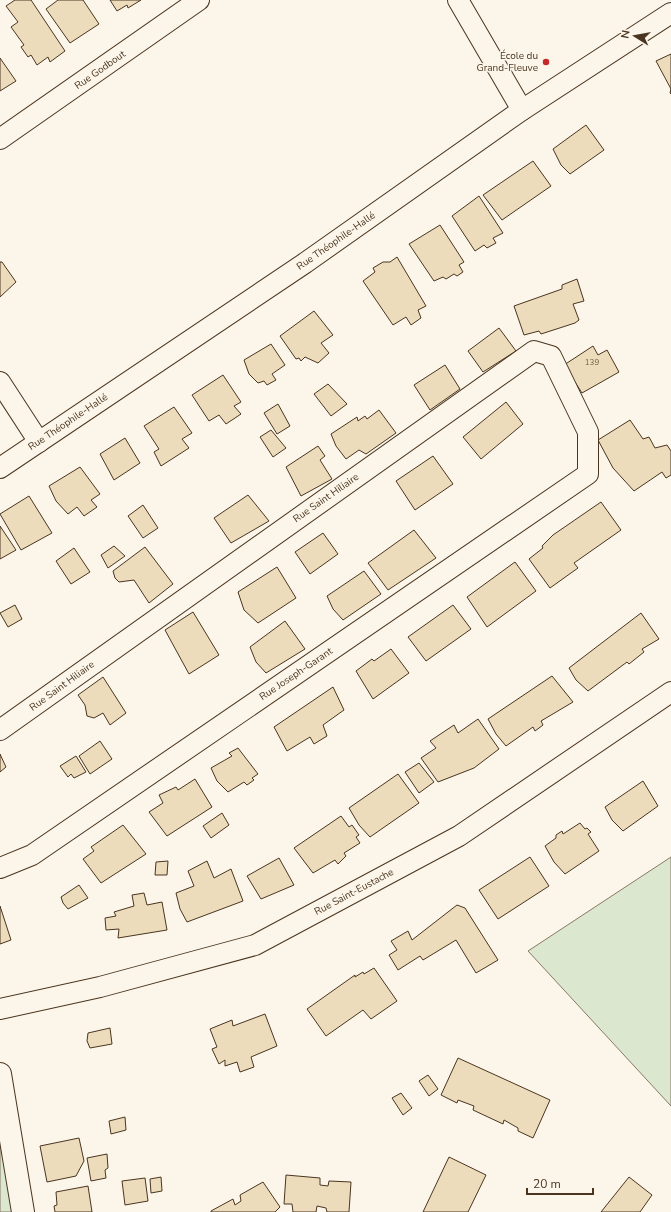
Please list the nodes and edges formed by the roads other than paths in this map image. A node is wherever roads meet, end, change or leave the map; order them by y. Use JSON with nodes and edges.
{"nodes":[{"id":1,"x":199,"y":0,"type":"edge"},
{"id":2,"x":458,"y":0,"type":"edge"},
{"id":3,"x":671,"y":13,"type":"edge"},
{"id":4,"x":522,"y":110,"type":"junction"},
{"id":5,"x":0,"y":139,"type":"edge"},
{"id":6,"x":0,"y":382,"type":"edge"},
{"id":7,"x":39,"y":442,"type":"junction"},
{"id":8,"x":0,"y":468,"type":"edge"},
{"id":9,"x":588,"y":474,"type":"joint"},
{"id":10,"x":671,"y":692,"type":"edge"},
{"id":11,"x":0,"y":730,"type":"edge"},
{"id":12,"x":0,"y":868,"type":"edge"},
{"id":13,"x":0,"y":1009,"type":"edge"},
{"id":14,"x":0,"y":1074,"type":"edge"},
{"id":15,"x":23,"y":1212,"type":"edge"}],
"edges":[{"from":1,"to":5,"type":"street","name":"Rue Godbout"},
{"from":2,"to":4,"type":"street"},
{"from":3,"to":4,"type":"street","name":"Rue Théophile-Hallé"},
{"from":4,"to":7,"type":"street","name":"Rue Théophile-Hallé"},
{"from":6,"to":7,"type":"street"},
{"from":7,"to":8,"type":"street","name":"Rue Théophile-Hallé"},
{"from":9,"to":11,"type":"street","name":"Rue Saint Hiliaire"},
{"from":9,"to":12,"type":"street","name":"Rue Joseph-Garant"},
{"from":10,"to":13,"type":"street","name":"Rue Saint-Eustache"},
{"from":14,"to":15,"type":"street"}]}
